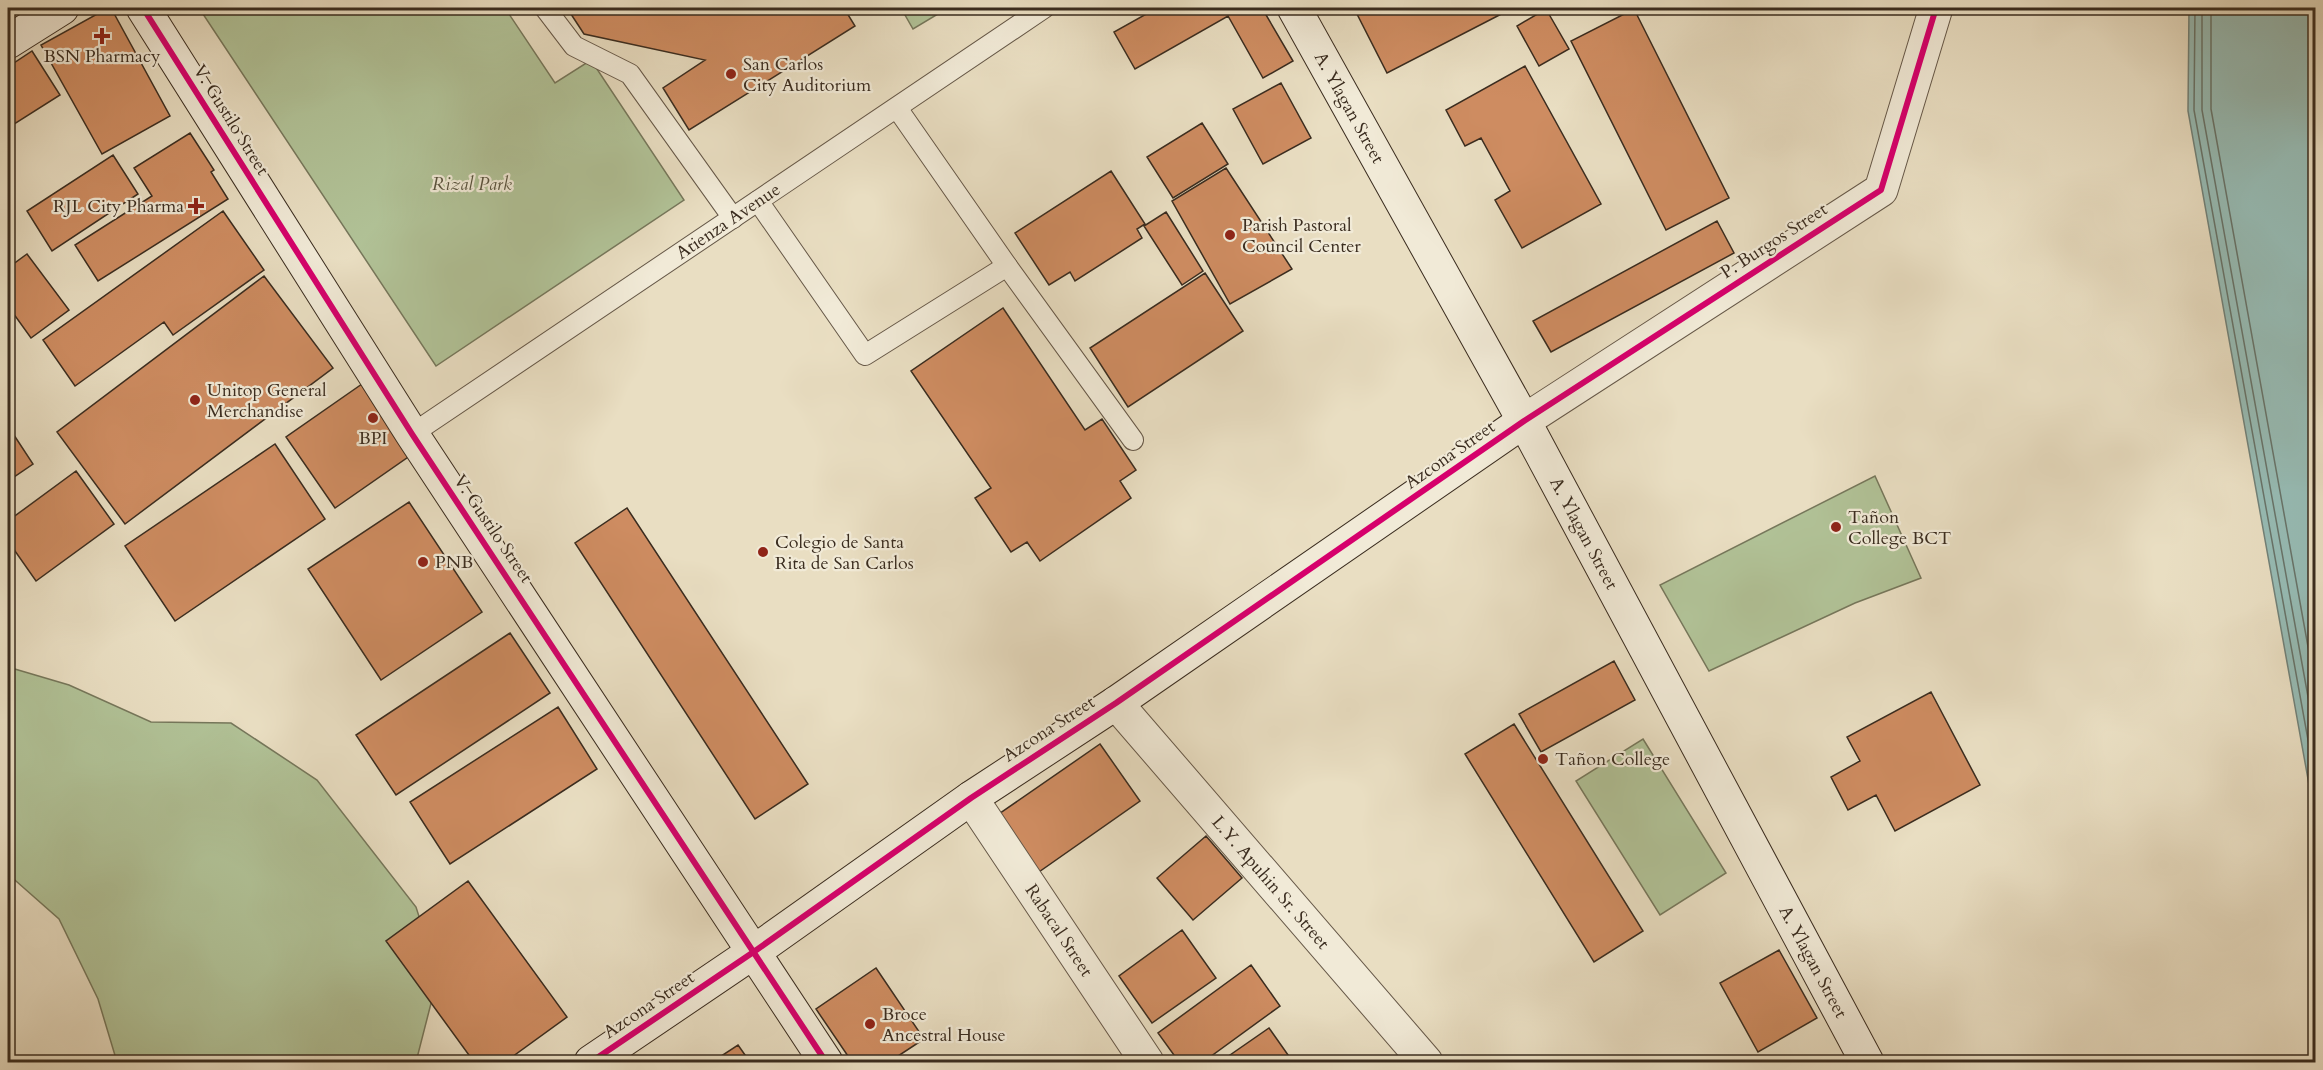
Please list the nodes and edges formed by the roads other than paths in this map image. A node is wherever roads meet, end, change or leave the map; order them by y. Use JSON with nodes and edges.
{"nodes":[{"id":1,"x":62,"y":8,"type":"edge"},
{"id":2,"x":142,"y":8,"type":"edge"},
{"id":3,"x":545,"y":8,"type":"edge"},
{"id":4,"x":1044,"y":8,"type":"edge"},
{"id":5,"x":1294,"y":8,"type":"edge"},
{"id":6,"x":1936,"y":8,"type":"edge"},
{"id":7,"x":8,"y":42,"type":"edge"},
{"id":8,"x":897,"y":108,"type":"junction"},
{"id":9,"x":758,"y":201,"type":"junction"},
{"id":10,"x":733,"y":218,"type":"junction"},
{"id":11,"x":1007,"y":266,"type":"junction"},
{"id":12,"x":1524,"y":422,"type":"junction"},
{"id":13,"x":412,"y":434,"type":"junction"},
{"id":14,"x":1133,"y":440,"type":"dead end"},
{"id":15,"x":1116,"y":704,"type":"junction"},
{"id":16,"x":971,"y":798,"type":"junction"},
{"id":17,"x":754,"y":951,"type":"junction"},
{"id":18,"x":591,"y":1062,"type":"edge"},
{"id":19,"x":826,"y":1062,"type":"edge"},
{"id":20,"x":1147,"y":1062,"type":"edge"},
{"id":21,"x":1426,"y":1062,"type":"edge"},
{"id":22,"x":1866,"y":1062,"type":"edge"}],
"edges":[{"from":1,"to":7,"type":"street"},
{"from":2,"to":13,"type":"street","name":"V. Gustilo Street"},
{"from":3,"to":10,"type":"lane"},
{"from":4,"to":8,"type":"lane","name":"Atienza Avenue"},
{"from":5,"to":12,"type":"street","name":"A. Ylagan Street"},
{"from":6,"to":12,"type":"street","name":"P. Burgos Street"},
{"from":8,"to":9,"type":"lane","name":"Atienza Avenue"},
{"from":8,"to":11,"type":"lane"},
{"from":9,"to":10,"type":"lane","name":"Atienza Avenue"},
{"from":9,"to":11,"type":"lane"},
{"from":10,"to":13,"type":"lane","name":"Atienza Avenue"},
{"from":11,"to":14,"type":"lane"},
{"from":12,"to":15,"type":"street","name":"Azcona Street"},
{"from":12,"to":22,"type":"street","name":"A. Ylagan Street"},
{"from":13,"to":17,"type":"street","name":"V. Gustilo Street"},
{"from":15,"to":16,"type":"street","name":"Azcona Street"},
{"from":15,"to":21,"type":"street","name":"L.Y. Apuhin Sr. Street"},
{"from":16,"to":17,"type":"street","name":"Azcona Street"},
{"from":16,"to":20,"type":"street","name":"Rabacal Street"},
{"from":17,"to":18,"type":"street","name":"Azcona Street"},
{"from":17,"to":19,"type":"street","name":"V. Gustilo Street"}]}
